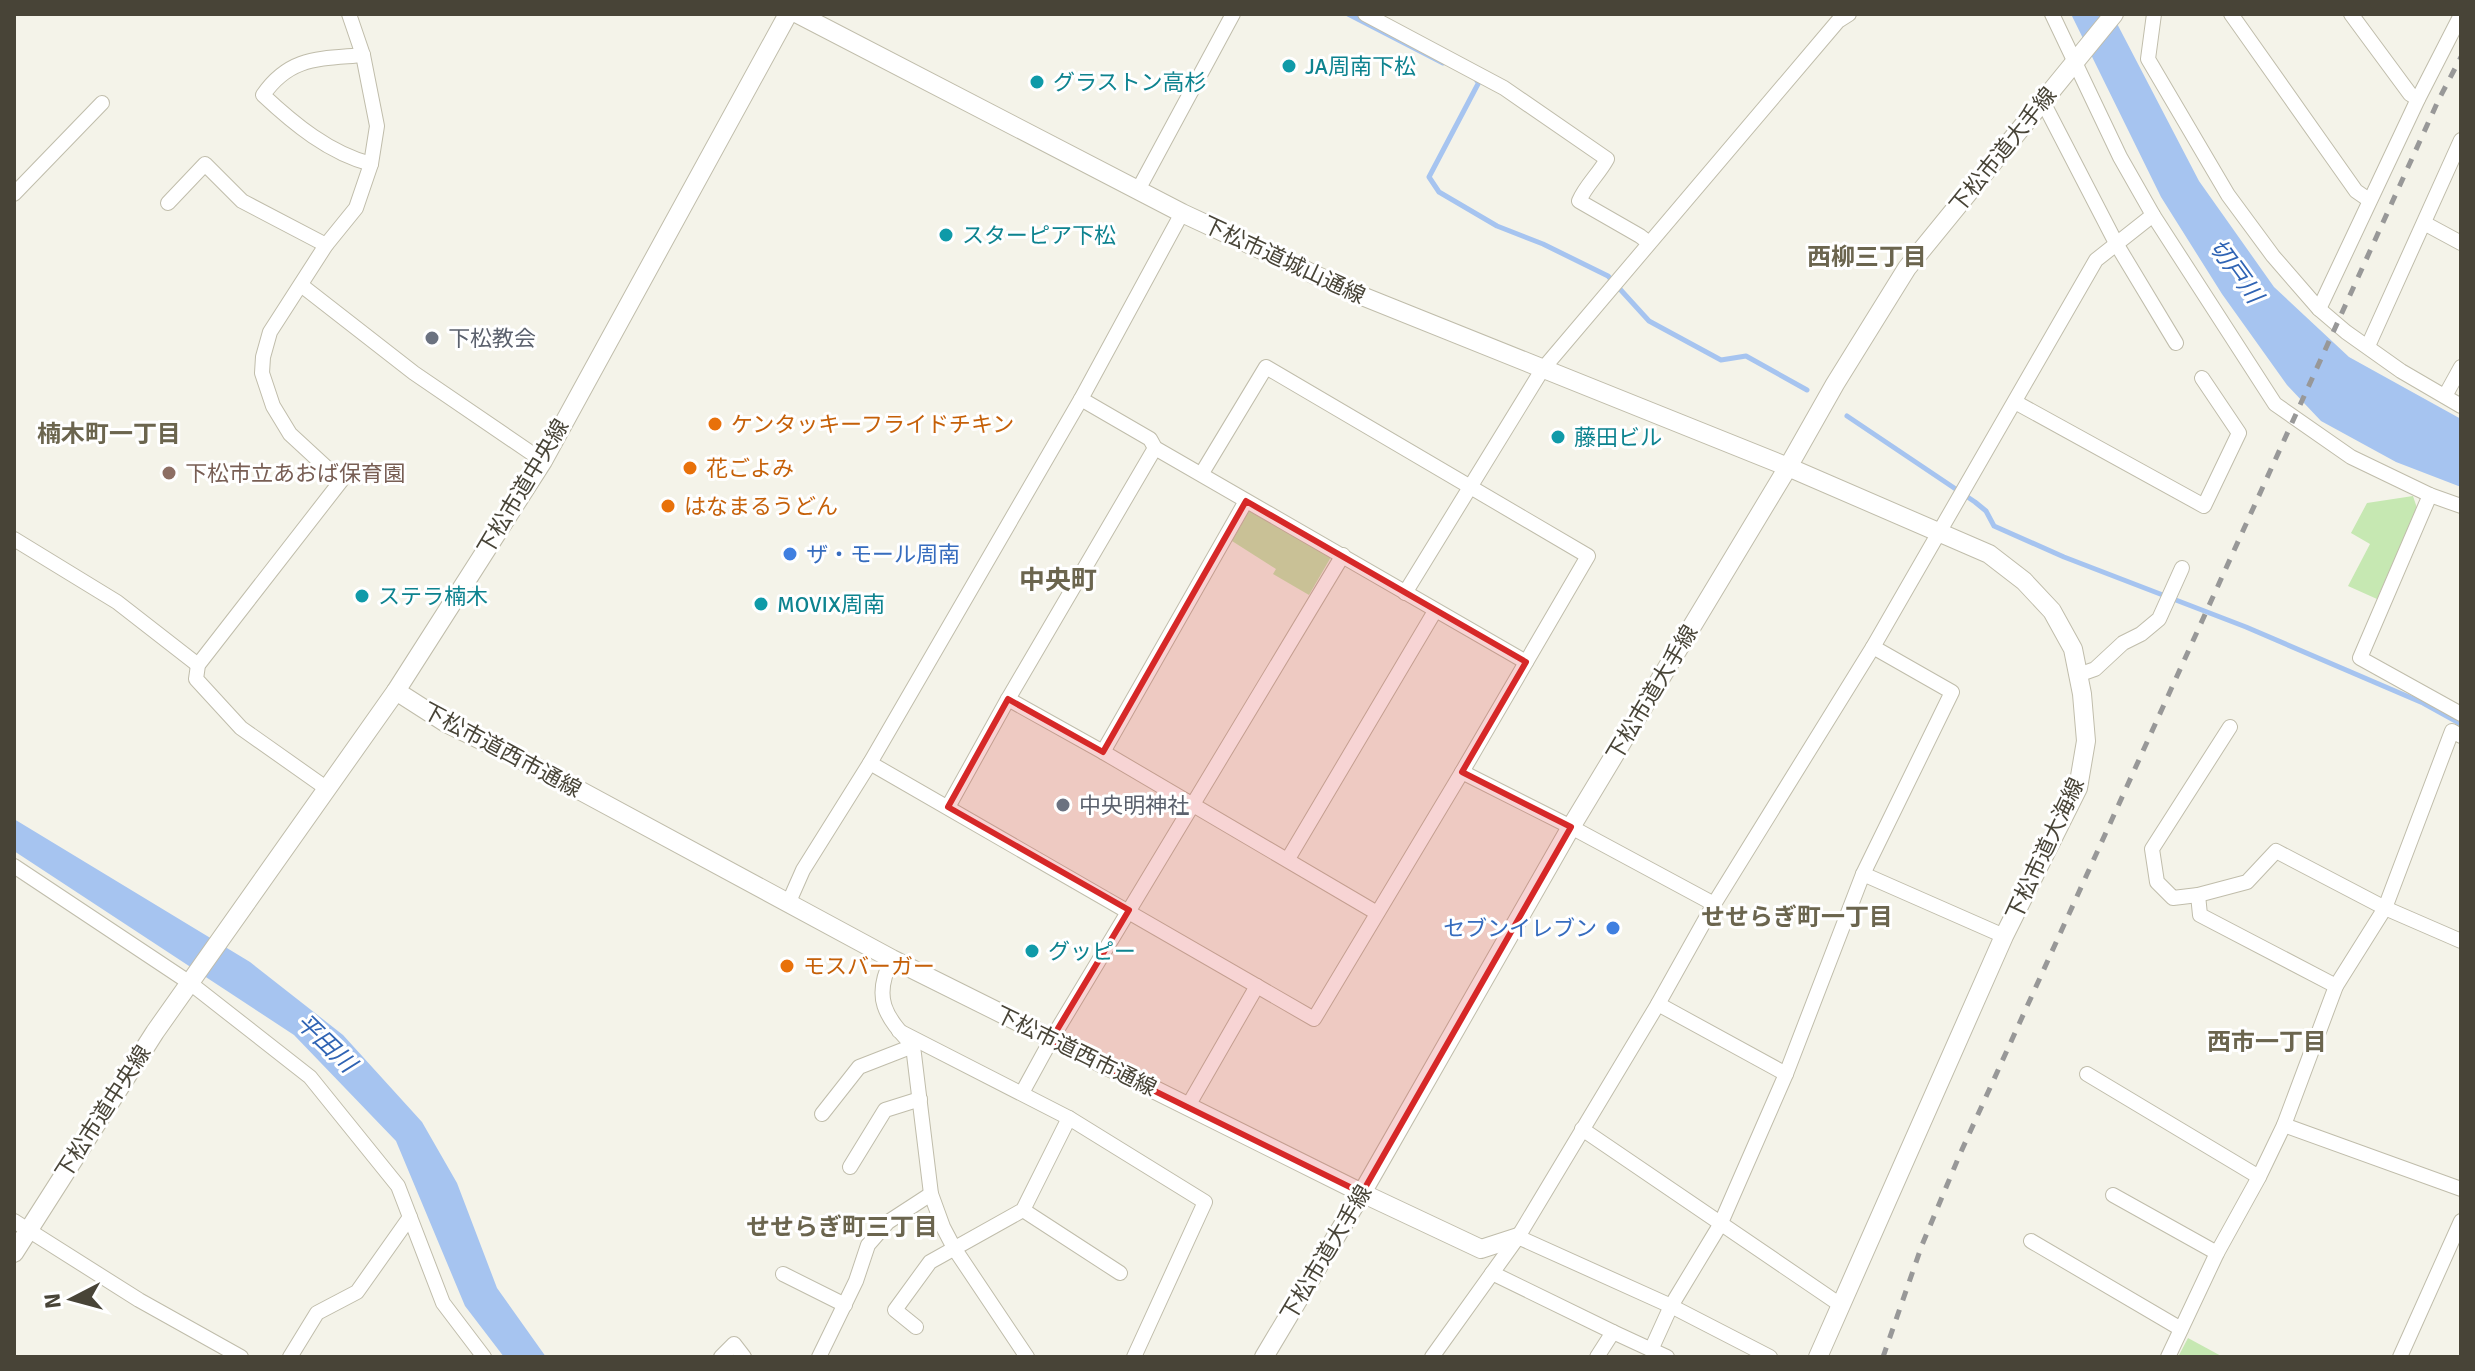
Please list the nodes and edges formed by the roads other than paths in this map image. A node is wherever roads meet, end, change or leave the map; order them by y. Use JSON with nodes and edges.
{"nodes":[{"id":1,"x":349,"y":14,"type":"edge"},
{"id":2,"x":788,"y":14,"type":"edge"},
{"id":3,"x":798,"y":14,"type":"edge"},
{"id":4,"x":1233,"y":14,"type":"edge"},
{"id":5,"x":1365,"y":14,"type":"edge"},
{"id":6,"x":2052,"y":14,"type":"edge"},
{"id":7,"x":2114,"y":14,"type":"edge"},
{"id":8,"x":2154,"y":14,"type":"edge"},
{"id":9,"x":2231,"y":14,"type":"edge"},
{"id":10,"x":2351,"y":14,"type":"edge"},
{"id":11,"x":2461,"y":15,"type":"edge"},
{"id":12,"x":1839,"y":16,"type":"edge"},
{"id":13,"x":363,"y":55,"type":"junction"},
{"id":14,"x":2076,"y":58,"type":"junction"},
{"id":15,"x":2418,"y":99,"type":"junction"},
{"id":16,"x":2043,"y":102,"type":"junction"},
{"id":17,"x":102,"y":103,"type":"dead end"},
{"id":18,"x":2461,"y":140,"type":"edge"},
{"id":19,"x":371,"y":164,"type":"junction"},
{"id":20,"x":1138,"y":190,"type":"junction"},
{"id":21,"x":14,"y":194,"type":"edge"},
{"id":22,"x":2369,"y":200,"type":"junction"},
{"id":23,"x":168,"y":203,"type":"dead end"},
{"id":24,"x":1182,"y":213,"type":"junction"},
{"id":25,"x":2153,"y":215,"type":"junction"},
{"id":26,"x":2424,"y":223,"type":"junction"},
{"id":27,"x":1649,"y":243,"type":"junction"},
{"id":28,"x":2461,"y":243,"type":"edge"},
{"id":29,"x":326,"y":245,"type":"junction"},
{"id":30,"x":2117,"y":245,"type":"junction"},
{"id":31,"x":301,"y":285,"type":"junction"},
{"id":32,"x":2319,"y":309,"type":"junction"},
{"id":33,"x":2176,"y":343,"type":"dead end"},
{"id":34,"x":2368,"y":346,"type":"junction"},
{"id":35,"x":2461,"y":367,"type":"edge"},
{"id":36,"x":1542,"y":370,"type":"junction"},
{"id":37,"x":2202,"y":378,"type":"dead end"},
{"id":38,"x":2445,"y":396,"type":"junction"},
{"id":39,"x":1081,"y":399,"type":"junction"},
{"id":40,"x":2015,"y":402,"type":"junction"},
{"id":41,"x":2461,"y":406,"type":"edge"},
{"id":42,"x":1155,"y":448,"type":"junction"},
{"id":43,"x":543,"y":461,"type":"junction"},
{"id":44,"x":1788,"y":467,"type":"junction"},
{"id":45,"x":1202,"y":473,"type":"junction"},
{"id":46,"x":1471,"y":488,"type":"junction"},
{"id":47,"x":2430,"y":495,"type":"junction"},
{"id":48,"x":1246,"y":501,"type":"junction"},
{"id":49,"x":2461,"y":506,"type":"edge"},
{"id":50,"x":1939,"y":531,"type":"junction"},
{"id":51,"x":14,"y":539,"type":"edge"},
{"id":52,"x":1343,"y":555,"type":"junction"},
{"id":53,"x":2182,"y":568,"type":"dead end"},
{"id":54,"x":1405,"y":593,"type":"junction"},
{"id":55,"x":1435,"y":611,"type":"junction"},
{"id":56,"x":1873,"y":647,"type":"junction"},
{"id":57,"x":1526,"y":662,"type":"junction"},
{"id":58,"x":198,"y":665,"type":"junction"},
{"id":59,"x":2078,"y":675,"type":"junction"},
{"id":60,"x":396,"y":691,"type":"junction"},
{"id":61,"x":1008,"y":699,"type":"junction"},
{"id":62,"x":2461,"y":714,"type":"edge"},
{"id":63,"x":2230,"y":727,"type":"dead end"},
{"id":64,"x":2461,"y":736,"type":"edge"},
{"id":65,"x":1103,"y":752,"type":"junction"},
{"id":66,"x":870,"y":763,"type":"junction"},
{"id":67,"x":1462,"y":772,"type":"junction"},
{"id":68,"x":326,"y":788,"type":"junction"},
{"id":69,"x":1194,"y":806,"type":"junction"},
{"id":70,"x":948,"y":807,"type":"junction"},
{"id":71,"x":1571,"y":827,"type":"junction"},
{"id":72,"x":1288,"y":859,"type":"junction"},
{"id":73,"x":14,"y":866,"type":"edge"},
{"id":74,"x":1863,"y":874,"type":"junction"},
{"id":75,"x":2198,"y":895,"type":"junction"},
{"id":76,"x":788,"y":904,"type":"junction"},
{"id":77,"x":1714,"y":904,"type":"junction"},
{"id":78,"x":2385,"y":908,"type":"junction"},
{"id":79,"x":1129,"y":910,"type":"junction"},
{"id":80,"x":1377,"y":913,"type":"junction"},
{"id":81,"x":2004,"y":936,"type":"junction"},
{"id":82,"x":2461,"y":941,"type":"edge"},
{"id":83,"x":892,"y":959,"type":"junction"},
{"id":84,"x":193,"y":978,"type":"junction"},
{"id":85,"x":1257,"y":986,"type":"junction"},
{"id":86,"x":2336,"y":986,"type":"junction"},
{"id":87,"x":1658,"y":1004,"type":"junction"},
{"id":88,"x":899,"y":1031,"type":"junction"},
{"id":89,"x":1051,"y":1040,"type":"junction"},
{"id":90,"x":913,"y":1046,"type":"junction"},
{"id":91,"x":1786,"y":1074,"type":"junction"},
{"id":92,"x":2087,"y":1074,"type":"dead end"},
{"id":93,"x":1022,"y":1093,"type":"junction"},
{"id":94,"x":920,"y":1099,"type":"junction"},
{"id":95,"x":1188,"y":1106,"type":"junction"},
{"id":96,"x":822,"y":1114,"type":"dead end"},
{"id":97,"x":1069,"y":1118,"type":"junction"},
{"id":98,"x":2284,"y":1125,"type":"junction"},
{"id":99,"x":1582,"y":1129,"type":"junction"},
{"id":100,"x":850,"y":1167,"type":"dead end"},
{"id":101,"x":2259,"y":1177,"type":"junction"},
{"id":102,"x":2461,"y":1189,"type":"edge"},
{"id":103,"x":1362,"y":1193,"type":"junction"},
{"id":104,"x":931,"y":1194,"type":"junction"},
{"id":105,"x":2113,"y":1195,"type":"dead end"},
{"id":106,"x":1023,"y":1210,"type":"junction"},
{"id":107,"x":410,"y":1217,"type":"junction"},
{"id":108,"x":2461,"y":1221,"type":"edge"},
{"id":109,"x":21,"y":1225,"type":"edge"},
{"id":110,"x":1720,"y":1225,"type":"junction"},
{"id":111,"x":1518,"y":1237,"type":"junction"},
{"id":112,"x":2031,"y":1241,"type":"dead end"},
{"id":113,"x":954,"y":1248,"type":"junction"},
{"id":114,"x":14,"y":1253,"type":"edge"},
{"id":115,"x":2217,"y":1253,"type":"junction"},
{"id":116,"x":1120,"y":1273,"type":"dead end"},
{"id":117,"x":1492,"y":1273,"type":"junction"},
{"id":118,"x":783,"y":1274,"type":"dead end"},
{"id":119,"x":845,"y":1305,"type":"junction"},
{"id":120,"x":1671,"y":1306,"type":"junction"},
{"id":121,"x":1842,"y":1306,"type":"junction"},
{"id":122,"x":916,"y":1327,"type":"dead end"},
{"id":123,"x":2181,"y":1329,"type":"junction"},
{"id":124,"x":1613,"y":1332,"type":"junction"},
{"id":125,"x":1651,"y":1350,"type":"junction"},
{"id":126,"x":241,"y":1357,"type":"edge"},
{"id":127,"x":290,"y":1357,"type":"edge"},
{"id":128,"x":484,"y":1357,"type":"edge"},
{"id":129,"x":721,"y":1357,"type":"edge"},
{"id":130,"x":744,"y":1357,"type":"edge"},
{"id":131,"x":819,"y":1357,"type":"edge"},
{"id":132,"x":1027,"y":1357,"type":"edge"},
{"id":133,"x":1134,"y":1357,"type":"edge"},
{"id":134,"x":1264,"y":1357,"type":"edge"},
{"id":135,"x":1432,"y":1357,"type":"edge"},
{"id":136,"x":1597,"y":1357,"type":"edge"},
{"id":137,"x":1667,"y":1357,"type":"edge"},
{"id":138,"x":1770,"y":1357,"type":"edge"},
{"id":139,"x":1818,"y":1357,"type":"edge"},
{"id":140,"x":2168,"y":1357,"type":"edge"},
{"id":141,"x":2400,"y":1357,"type":"edge"}],
"edges":[{"from":1,"to":13,"type":"street"},
{"from":2,"to":43,"type":"street","name":"下松市道中央線"},
{"from":3,"to":20,"type":"street","name":"下松市道城山通線"},
{"from":4,"to":20,"type":"street"},
{"from":5,"to":27,"type":"street"},
{"from":6,"to":14,"type":"street"},
{"from":7,"to":14,"type":"street","name":"下松市道大手線"},
{"from":8,"to":32,"type":"street"},
{"from":9,"to":22,"type":"street"},
{"from":10,"to":15,"type":"street"},
{"from":11,"to":15,"type":"street"},
{"from":12,"to":27,"type":"street"},
{"from":13,"to":19,"type":"street"},
{"from":13,"to":19,"type":"street"},
{"from":14,"to":16,"type":"street","name":"下松市道大手線"},
{"from":14,"to":25,"type":"street"},
{"from":15,"to":22,"type":"street"},
{"from":16,"to":30,"type":"street"},
{"from":16,"to":44,"type":"street","name":"下松市道大手線"},
{"from":17,"to":21,"type":"street"},
{"from":18,"to":26,"type":"street"},
{"from":19,"to":29,"type":"street"},
{"from":20,"to":24,"type":"street","name":"下松市道城山通線"},
{"from":22,"to":32,"type":"street"},
{"from":23,"to":29,"type":"street"},
{"from":24,"to":36,"type":"street","name":"下松市道城山通線"},
{"from":24,"to":39,"type":"street"},
{"from":25,"to":30,"type":"street"},
{"from":25,"to":47,"type":"street"},
{"from":26,"to":28,"type":"street"},
{"from":26,"to":34,"type":"street"},
{"from":27,"to":36,"type":"street"},
{"from":29,"to":31,"type":"street"},
{"from":30,"to":33,"type":"street"},
{"from":30,"to":40,"type":"street"},
{"from":31,"to":43,"type":"street"},
{"from":31,"to":58,"type":"street"},
{"from":32,"to":34,"type":"street"},
{"from":34,"to":38,"type":"street"},
{"from":35,"to":38,"type":"street"},
{"from":36,"to":44,"type":"street","name":"下松市道城山通線"},
{"from":36,"to":46,"type":"street"},
{"from":37,"to":40,"type":"street"},
{"from":38,"to":41,"type":"street"},
{"from":39,"to":42,"type":"street"},
{"from":39,"to":66,"type":"street"},
{"from":40,"to":50,"type":"street"},
{"from":42,"to":45,"type":"street"},
{"from":42,"to":61,"type":"street"},
{"from":43,"to":60,"type":"street","name":"下松市道中央線"},
{"from":44,"to":50,"type":"street","name":"下松市道大海線"},
{"from":44,"to":71,"type":"street","name":"下松市道大手線"},
{"from":45,"to":46,"type":"street"},
{"from":45,"to":48,"type":"street"},
{"from":46,"to":54,"type":"street"},
{"from":46,"to":57,"type":"street"},
{"from":47,"to":49,"type":"street"},
{"from":47,"to":62,"type":"street"},
{"from":48,"to":52,"type":"street"},
{"from":48,"to":65,"type":"street"},
{"from":50,"to":56,"type":"street"},
{"from":50,"to":59,"type":"street","name":"下松市道大海線"},
{"from":51,"to":58,"type":"street"},
{"from":52,"to":54,"type":"street"},
{"from":52,"to":69,"type":"street"},
{"from":53,"to":59,"type":"street"},
{"from":54,"to":55,"type":"street"},
{"from":55,"to":57,"type":"street"},
{"from":55,"to":72,"type":"street"},
{"from":56,"to":74,"type":"street"},
{"from":56,"to":77,"type":"street"},
{"from":57,"to":67,"type":"street"},
{"from":58,"to":68,"type":"street"},
{"from":59,"to":81,"type":"street","name":"下松市道大海線"},
{"from":60,"to":68,"type":"street","name":"下松市道中央線"},
{"from":60,"to":76,"type":"street","name":"下松市道西市通線"},
{"from":61,"to":65,"type":"street"},
{"from":61,"to":70,"type":"street"},
{"from":63,"to":75,"type":"street"},
{"from":64,"to":78,"type":"street"},
{"from":65,"to":69,"type":"street"},
{"from":66,"to":70,"type":"street"},
{"from":66,"to":76,"type":"street"},
{"from":67,"to":71,"type":"street"},
{"from":67,"to":80,"type":"street"},
{"from":68,"to":84,"type":"street","name":"下松市道中央線"},
{"from":69,"to":72,"type":"street"},
{"from":69,"to":79,"type":"street"},
{"from":70,"to":79,"type":"street"},
{"from":71,"to":77,"type":"street"},
{"from":71,"to":103,"type":"street","name":"下松市道大手線"},
{"from":72,"to":80,"type":"street"},
{"from":73,"to":84,"type":"street"},
{"from":74,"to":81,"type":"street"},
{"from":74,"to":91,"type":"street"},
{"from":75,"to":78,"type":"street"},
{"from":75,"to":86,"type":"street"},
{"from":76,"to":83,"type":"street","name":"下松市道西市通線"},
{"from":77,"to":87,"type":"street"},
{"from":78,"to":82,"type":"street"},
{"from":78,"to":86,"type":"street"},
{"from":79,"to":85,"type":"street"},
{"from":79,"to":89,"type":"street"},
{"from":80,"to":85,"type":"street"},
{"from":81,"to":121,"type":"street","name":"下松市道大海線"},
{"from":83,"to":88,"type":"street"},
{"from":83,"to":89,"type":"street","name":"下松市道西市通線"},
{"from":84,"to":107,"type":"street"},
{"from":84,"to":109,"type":"street","name":"下松市道中央線"},
{"from":85,"to":95,"type":"street"},
{"from":86,"to":98,"type":"street"},
{"from":87,"to":91,"type":"street"},
{"from":87,"to":99,"type":"street"},
{"from":88,"to":90,"type":"street"},
{"from":88,"to":93,"type":"street"},
{"from":89,"to":93,"type":"street"},
{"from":89,"to":95,"type":"street","name":"下松市道西市通線"},
{"from":90,"to":94,"type":"street"},
{"from":90,"to":96,"type":"street"},
{"from":91,"to":110,"type":"street"},
{"from":92,"to":101,"type":"street"},
{"from":93,"to":97,"type":"street"},
{"from":94,"to":100,"type":"street"},
{"from":94,"to":104,"type":"street"},
{"from":95,"to":103,"type":"street","name":"下松市道西市通線"},
{"from":97,"to":106,"type":"street"},
{"from":97,"to":133,"type":"street"},
{"from":98,"to":101,"type":"street"},
{"from":98,"to":102,"type":"street"},
{"from":99,"to":110,"type":"street"},
{"from":99,"to":111,"type":"street"},
{"from":101,"to":115,"type":"street"},
{"from":103,"to":111,"type":"street","name":"下松市道西市通線"},
{"from":103,"to":134,"type":"street","name":"下松市道大手線"},
{"from":104,"to":113,"type":"street"},
{"from":104,"to":119,"type":"street"},
{"from":105,"to":115,"type":"street"},
{"from":106,"to":113,"type":"street"},
{"from":106,"to":116,"type":"street"},
{"from":107,"to":127,"type":"street"},
{"from":107,"to":128,"type":"street"},
{"from":108,"to":141,"type":"street"},
{"from":109,"to":114,"type":"street","name":"下松市道中央線"},
{"from":109,"to":126,"type":"street"},
{"from":110,"to":120,"type":"street"},
{"from":110,"to":121,"type":"street"},
{"from":111,"to":117,"type":"street"},
{"from":111,"to":120,"type":"street"},
{"from":112,"to":123,"type":"street"},
{"from":113,"to":122,"type":"street"},
{"from":113,"to":132,"type":"street"},
{"from":115,"to":123,"type":"street"},
{"from":117,"to":124,"type":"street"},
{"from":117,"to":135,"type":"street"},
{"from":118,"to":119,"type":"street"},
{"from":119,"to":131,"type":"street"},
{"from":120,"to":125,"type":"street"},
{"from":120,"to":138,"type":"street"},
{"from":121,"to":139,"type":"street","name":"下松市道大海線"},
{"from":123,"to":140,"type":"street"},
{"from":124,"to":125,"type":"street"},
{"from":124,"to":136,"type":"street"},
{"from":125,"to":137,"type":"street"},
{"from":129,"to":130,"type":"street"}]}
